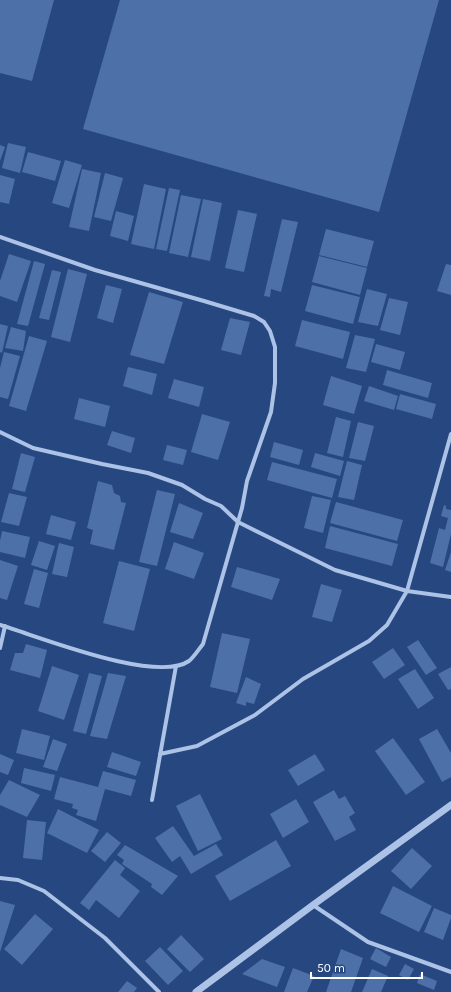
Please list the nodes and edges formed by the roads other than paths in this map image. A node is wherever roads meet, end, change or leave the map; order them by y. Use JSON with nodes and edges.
{"nodes":[{"id":1,"x":0,"y":237,"type":"edge"},
{"id":2,"x":0,"y":432,"type":"edge"},
{"id":3,"x":451,"y":434,"type":"edge"},
{"id":4,"x":238,"y":522,"type":"junction"},
{"id":5,"x":407,"y":591,"type":"junction"},
{"id":6,"x":451,"y":597,"type":"edge"},
{"id":7,"x":0,"y":624,"type":"edge"},
{"id":8,"x":5,"y":626,"type":"junction"},
{"id":9,"x":0,"y":648,"type":"edge"},
{"id":10,"x":176,"y":666,"type":"junction"},
{"id":11,"x":160,"y":754,"type":"junction"},
{"id":12,"x":152,"y":800,"type":"dead end"},
{"id":13,"x":451,"y":805,"type":"edge"},
{"id":14,"x":0,"y":878,"type":"edge"},
{"id":15,"x":312,"y":905,"type":"junction"},
{"id":16,"x":451,"y":972,"type":"edge"},
{"id":17,"x":159,"y":992,"type":"edge"},
{"id":18,"x":196,"y":992,"type":"edge"}],
"edges":[{"from":1,"to":4,"type":"street"},
{"from":2,"to":4,"type":"street"},
{"from":3,"to":5,"type":"street"},
{"from":4,"to":5,"type":"street"},
{"from":4,"to":10,"type":"street"},
{"from":5,"to":6,"type":"street"},
{"from":5,"to":11,"type":"street"},
{"from":7,"to":8,"type":"street"},
{"from":8,"to":9,"type":"street"},
{"from":8,"to":10,"type":"street"},
{"from":10,"to":11,"type":"street"},
{"from":11,"to":12,"type":"street"},
{"from":13,"to":15,"type":"street"},
{"from":14,"to":17,"type":"street"},
{"from":15,"to":16,"type":"street"},
{"from":15,"to":18,"type":"street"}]}
